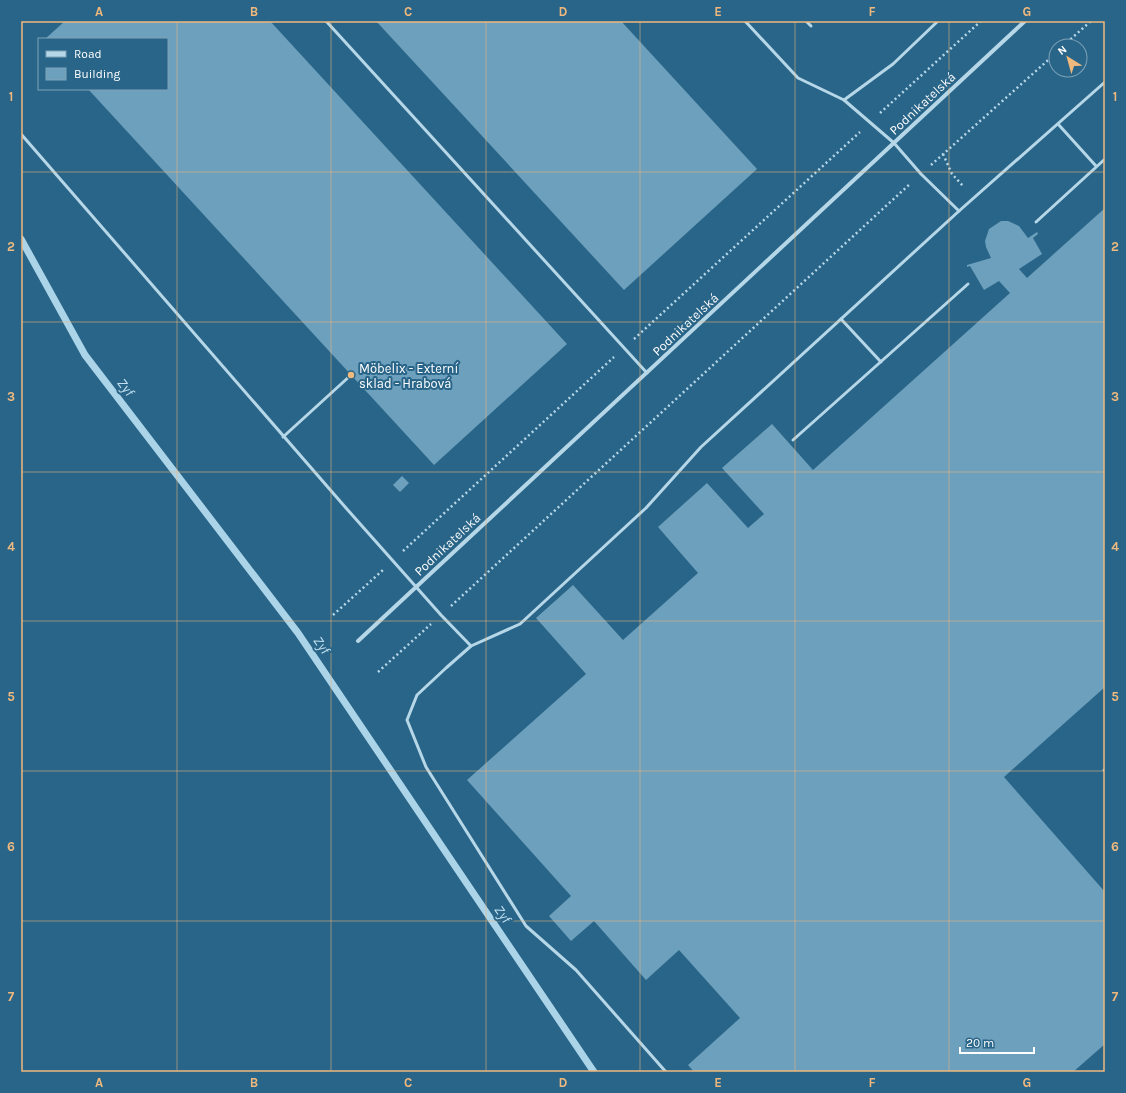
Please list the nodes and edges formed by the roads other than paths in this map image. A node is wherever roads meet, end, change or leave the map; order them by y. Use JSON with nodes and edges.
{"nodes":[{"id":1,"x":326,"y":21,"type":"edge"},
{"id":2,"x":745,"y":21,"type":"edge"},
{"id":3,"x":806,"y":21,"type":"edge"},
{"id":4,"x":938,"y":21,"type":"edge"},
{"id":5,"x":1025,"y":21,"type":"edge"},
{"id":6,"x":811,"y":26,"type":"dead end"},
{"id":7,"x":1105,"y":82,"type":"edge"},
{"id":8,"x":844,"y":100,"type":"junction"},
{"id":9,"x":1058,"y":124,"type":"junction"},
{"id":10,"x":21,"y":134,"type":"edge"},
{"id":11,"x":894,"y":143,"type":"junction"},
{"id":12,"x":1105,"y":158,"type":"edge"},
{"id":13,"x":1096,"y":166,"type":"junction"},
{"id":14,"x":959,"y":211,"type":"junction"},
{"id":15,"x":1036,"y":222,"type":"dead end"},
{"id":16,"x":968,"y":284,"type":"dead end"},
{"id":17,"x":841,"y":319,"type":"junction"},
{"id":18,"x":881,"y":362,"type":"junction"},
{"id":19,"x":647,"y":373,"type":"junction"},
{"id":20,"x":351,"y":374,"type":"dead end"},
{"id":21,"x":283,"y":437,"type":"junction"},
{"id":22,"x":793,"y":440,"type":"dead end"},
{"id":23,"x":416,"y":587,"type":"junction"},
{"id":24,"x":358,"y":641,"type":"dead end"},
{"id":25,"x":471,"y":646,"type":"junction"},
{"id":26,"x":666,"y":1072,"type":"edge"}],
"edges":[{"from":1,"to":19,"type":"lane"},
{"from":2,"to":8,"type":"lane"},
{"from":3,"to":6,"type":"lane"},
{"from":4,"to":8,"type":"lane"},
{"from":5,"to":11,"type":"street","name":"Podnikatelská"},
{"from":7,"to":9,"type":"lane"},
{"from":8,"to":11,"type":"lane"},
{"from":9,"to":13,"type":"lane"},
{"from":9,"to":14,"type":"lane"},
{"from":10,"to":21,"type":"lane"},
{"from":11,"to":14,"type":"lane"},
{"from":11,"to":19,"type":"street","name":"Podnikatelská"},
{"from":12,"to":13,"type":"lane"},
{"from":13,"to":15,"type":"lane"},
{"from":14,"to":17,"type":"lane"},
{"from":16,"to":18,"type":"lane"},
{"from":17,"to":18,"type":"lane"},
{"from":17,"to":25,"type":"lane"},
{"from":18,"to":22,"type":"lane"},
{"from":19,"to":23,"type":"street","name":"Podnikatelská"},
{"from":20,"to":21,"type":"lane"},
{"from":21,"to":23,"type":"lane"},
{"from":23,"to":24,"type":"street","name":"Podnikatelská"},
{"from":23,"to":25,"type":"lane"},
{"from":25,"to":26,"type":"lane"}]}
